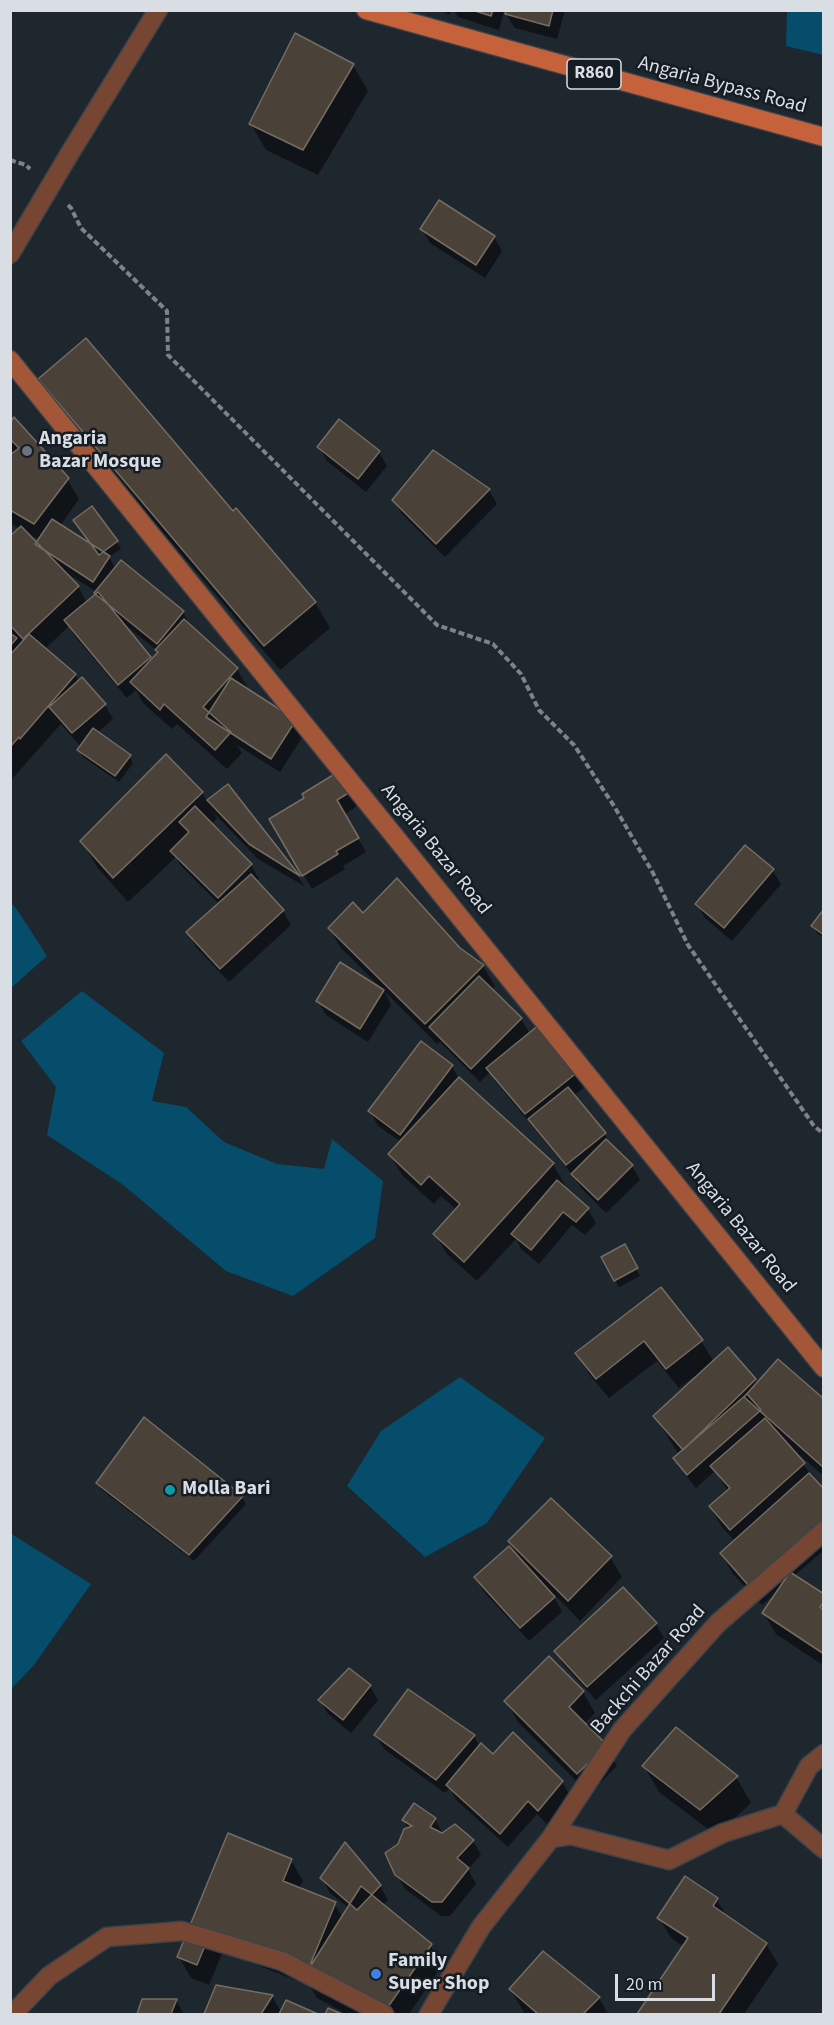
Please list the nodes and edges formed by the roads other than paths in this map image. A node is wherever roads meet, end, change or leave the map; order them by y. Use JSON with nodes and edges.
{"nodes":[{"id":1,"x":158,"y":10,"type":"edge"},
{"id":2,"x":366,"y":10,"type":"edge"},
{"id":3,"x":824,"y":137,"type":"edge"},
{"id":4,"x":10,"y":254,"type":"edge"},
{"id":5,"x":10,"y":360,"type":"edge"},
{"id":6,"x":824,"y":1368,"type":"edge"},
{"id":7,"x":824,"y":1531,"type":"edge"},
{"id":8,"x":824,"y":1754,"type":"edge"},
{"id":9,"x":783,"y":1814,"type":"junction"},
{"id":10,"x":551,"y":1838,"type":"junction"},
{"id":11,"x":824,"y":1849,"type":"edge"},
{"id":12,"x":13,"y":2014,"type":"edge"},
{"id":13,"x":384,"y":2014,"type":"edge"},
{"id":14,"x":429,"y":2014,"type":"edge"}],
"edges":[{"from":1,"to":4,"type":"street"},
{"from":2,"to":3,"type":"main road","name":"Angaria Bypass Road","number":"R860"},
{"from":5,"to":6,"type":"main road","name":"Angaria Bazar Road"},
{"from":7,"to":10,"type":"street","name":"Backchi Bazar Road"},
{"from":8,"to":9,"type":"street"},
{"from":9,"to":10,"type":"street"},
{"from":9,"to":11,"type":"street"},
{"from":10,"to":14,"type":"street","name":"Backchi Bazar Road"},
{"from":12,"to":13,"type":"street"}]}
